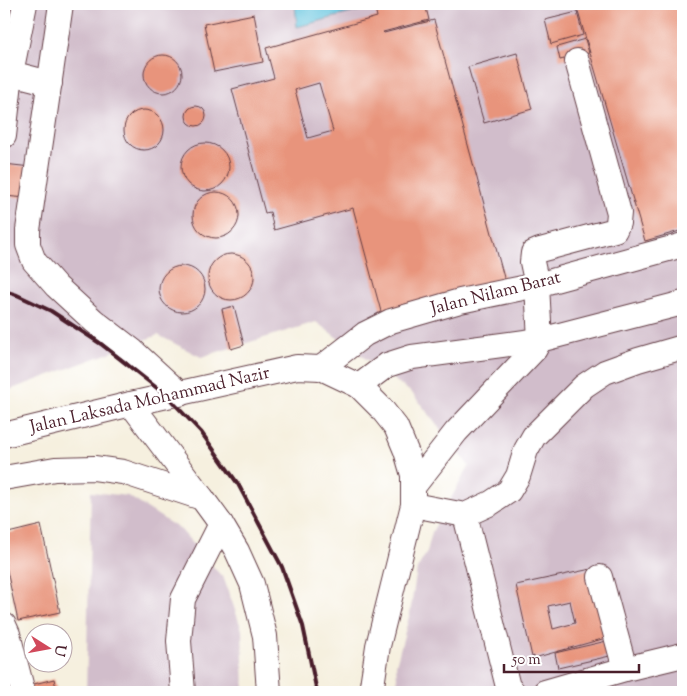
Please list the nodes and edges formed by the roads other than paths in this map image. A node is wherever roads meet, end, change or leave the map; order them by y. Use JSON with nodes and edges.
{"nodes":[{"id":1,"x":25,"y":4,"type":"edge"},
{"id":2,"x":61,"y":4,"type":"edge"},
{"id":3,"x":577,"y":61,"type":"dead end"},
{"id":4,"x":11,"y":73,"type":"junction"},
{"id":5,"x":50,"y":83,"type":"junction"},
{"id":6,"x":4,"y":136,"type":"edge"},
{"id":7,"x":683,"y":245,"type":"edge"},
{"id":8,"x":537,"y":285,"type":"junction"},
{"id":9,"x":683,"y":303,"type":"edge"},
{"id":10,"x":540,"y":340,"type":"junction"},
{"id":11,"x":683,"y":347,"type":"edge"},
{"id":12,"x":321,"y":368,"type":"junction"},
{"id":13,"x":359,"y":386,"type":"junction"},
{"id":14,"x":180,"y":394,"type":"junction"},
{"id":15,"x":131,"y":404,"type":"junction"},
{"id":16,"x":4,"y":436,"type":"edge"},
{"id":17,"x":4,"y":478,"type":"edge"},
{"id":18,"x":413,"y":496,"type":"junction"},
{"id":19,"x":202,"y":498,"type":"junction"},
{"id":20,"x":465,"y":515,"type":"junction"},
{"id":21,"x":221,"y":524,"type":"junction"},
{"id":22,"x":600,"y":577,"type":"dead end"},
{"id":23,"x":4,"y":625,"type":"edge"},
{"id":24,"x":683,"y":655,"type":"edge"},
{"id":25,"x":625,"y":669,"type":"junction"},
{"id":26,"x":23,"y":692,"type":"edge"},
{"id":27,"x":183,"y":692,"type":"edge"},
{"id":28,"x":269,"y":692,"type":"edge"},
{"id":29,"x":371,"y":692,"type":"edge"},
{"id":30,"x":513,"y":692,"type":"edge"},
{"id":31,"x":545,"y":692,"type":"edge"}],
"edges":[{"from":1,"to":4,"type":"street"},
{"from":2,"to":5,"type":"street"},
{"from":3,"to":8,"type":"street"},
{"from":4,"to":5,"type":"street"},
{"from":4,"to":6,"type":"street"},
{"from":5,"to":14,"type":"street"},
{"from":7,"to":8,"type":"street","name":"Jalan Nilam Barat"},
{"from":8,"to":10,"type":"street"},
{"from":8,"to":12,"type":"street","name":"Jalan Nilam Barat"},
{"from":9,"to":10,"type":"street"},
{"from":10,"to":13,"type":"street"},
{"from":10,"to":18,"type":"street"},
{"from":11,"to":20,"type":"street"},
{"from":12,"to":13,"type":"street"},
{"from":12,"to":14,"type":"street","name":"Jalan Laksada Mohammad Nazir"},
{"from":13,"to":18,"type":"street"},
{"from":14,"to":15,"type":"street","name":"Jalan Laksada Mohammad Nazir"},
{"from":15,"to":16,"type":"street","name":"Jalan Laksada Mohammad Nazir"},
{"from":15,"to":19,"type":"street"},
{"from":17,"to":19,"type":"street"},
{"from":18,"to":20,"type":"street"},
{"from":18,"to":29,"type":"street"},
{"from":19,"to":21,"type":"street"},
{"from":20,"to":30,"type":"street"},
{"from":21,"to":27,"type":"street"},
{"from":21,"to":28,"type":"street"},
{"from":22,"to":25,"type":"street"},
{"from":23,"to":26,"type":"street"},
{"from":24,"to":25,"type":"street"},
{"from":25,"to":31,"type":"street"}]}
